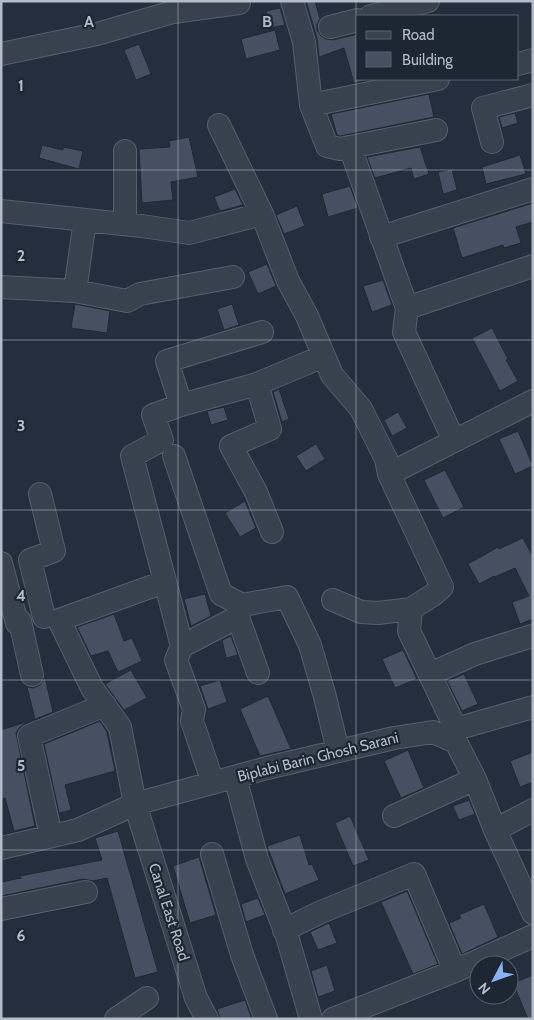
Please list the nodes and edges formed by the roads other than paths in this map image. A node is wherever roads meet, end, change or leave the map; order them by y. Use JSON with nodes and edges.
{"nodes":[{"id":1,"x":238,"y":1,"type":"edge"},
{"id":2,"x":292,"y":1,"type":"edge"},
{"id":3,"x":428,"y":1,"type":"edge"},
{"id":4,"x":375,"y":15,"type":"edge"},
{"id":5,"x":356,"y":20,"type":"edge"},
{"id":6,"x":330,"y":27,"type":"dead end"},
{"id":7,"x":1,"y":54,"type":"edge"},
{"id":8,"x":533,"y":60,"type":"edge"},
{"id":9,"x":519,"y":64,"type":"edge"},
{"id":10,"x":433,"y":80,"type":"edge"},
{"id":11,"x":533,"y":95,"type":"edge"},
{"id":12,"x":311,"y":105,"type":"junction"},
{"id":13,"x":219,"y":125,"type":"dead end"},
{"id":14,"x":436,"y":130,"type":"dead end"},
{"id":15,"x":492,"y":142,"type":"dead end"},
{"id":16,"x":350,"y":147,"type":"junction"},
{"id":17,"x":125,"y":151,"type":"dead end"},
{"id":18,"x":533,"y":189,"type":"edge"},
{"id":19,"x":1,"y":211,"type":"edge"},
{"id":20,"x":262,"y":214,"type":"junction"},
{"id":21,"x":85,"y":220,"type":"junction"},
{"id":22,"x":126,"y":224,"type":"junction"},
{"id":23,"x":381,"y":237,"type":"junction"},
{"id":24,"x":533,"y":266,"type":"edge"},
{"id":25,"x":233,"y":277,"type":"dead end"},
{"id":26,"x":1,"y":287,"type":"edge"},
{"id":27,"x":75,"y":291,"type":"junction"},
{"id":28,"x":408,"y":308,"type":"junction"},
{"id":29,"x":262,"y":332,"type":"dead end"},
{"id":30,"x":324,"y":356,"type":"junction"},
{"id":31,"x":257,"y":384,"type":"junction"},
{"id":32,"x":533,"y":401,"type":"edge"},
{"id":33,"x":181,"y":405,"type":"junction"},
{"id":34,"x":454,"y":441,"type":"junction"},
{"id":35,"x":174,"y":456,"type":"dead end"},
{"id":36,"x":389,"y":474,"type":"junction"},
{"id":37,"x":40,"y":494,"type":"dead end"},
{"id":38,"x":272,"y":532,"type":"dead end"},
{"id":39,"x":1,"y":563,"type":"edge"},
{"id":40,"x":164,"y":582,"type":"junction"},
{"id":41,"x":332,"y":600,"type":"dead end"},
{"id":42,"x":410,"y":609,"type":"junction"},
{"id":43,"x":240,"y":611,"type":"junction"},
{"id":44,"x":51,"y":618,"type":"junction"},
{"id":45,"x":13,"y":623,"type":"edge"},
{"id":46,"x":533,"y":637,"type":"edge"},
{"id":47,"x":182,"y":646,"type":"junction"},
{"id":48,"x":258,"y":673,"type":"dead end"},
{"id":49,"x":430,"y":674,"type":"junction"},
{"id":50,"x":32,"y":675,"type":"dead end"},
{"id":51,"x":106,"y":705,"type":"junction"},
{"id":52,"x":533,"y":707,"type":"edge"},
{"id":53,"x":452,"y":734,"type":"junction"},
{"id":54,"x":338,"y":751,"type":"junction"},
{"id":55,"x":234,"y":777,"type":"junction"},
{"id":56,"x":475,"y":780,"type":"junction"},
{"id":57,"x":213,"y":783,"type":"junction"},
{"id":58,"x":135,"y":804,"type":"junction"},
{"id":59,"x":533,"y":810,"type":"edge"},
{"id":60,"x":394,"y":816,"type":"dead end"},
{"id":61,"x":495,"y":830,"type":"junction"},
{"id":62,"x":51,"y":836,"type":"junction"},
{"id":63,"x":1,"y":848,"type":"edge"},
{"id":64,"x":212,"y":854,"type":"dead end"},
{"id":65,"x":86,"y":892,"type":"dead end"},
{"id":66,"x":1,"y":909,"type":"edge"},
{"id":67,"x":533,"y":913,"type":"edge"},
{"id":68,"x":284,"y":930,"type":"junction"},
{"id":69,"x":533,"y":936,"type":"edge"},
{"id":70,"x":456,"y":971,"type":"junction"},
{"id":71,"x":147,"y":998,"type":"dead end"},
{"id":72,"x":116,"y":1019,"type":"edge"},
{"id":73,"x":207,"y":1019,"type":"edge"},
{"id":74,"x":266,"y":1019,"type":"edge"},
{"id":75,"x":311,"y":1019,"type":"edge"},
{"id":76,"x":333,"y":1019,"type":"edge"}],
"edges":[{"from":1,"to":7,"type":"street"},
{"from":2,"to":12,"type":"street"},
{"from":3,"to":4,"type":"street"},
{"from":5,"to":6,"type":"street"},
{"from":8,"to":9,"type":"street"},
{"from":10,"to":12,"type":"street"},
{"from":11,"to":15,"type":"street"},
{"from":12,"to":16,"type":"street"},
{"from":13,"to":20,"type":"street"},
{"from":14,"to":16,"type":"street"},
{"from":16,"to":23,"type":"street"},
{"from":17,"to":22,"type":"street"},
{"from":18,"to":23,"type":"street"},
{"from":19,"to":21,"type":"street"},
{"from":20,"to":22,"type":"street"},
{"from":20,"to":30,"type":"street"},
{"from":21,"to":22,"type":"street"},
{"from":21,"to":27,"type":"street"},
{"from":23,"to":28,"type":"street"},
{"from":24,"to":28,"type":"street"},
{"from":25,"to":27,"type":"street"},
{"from":26,"to":27,"type":"street"},
{"from":28,"to":34,"type":"street"},
{"from":29,"to":33,"type":"street"},
{"from":30,"to":31,"type":"street"},
{"from":30,"to":36,"type":"street"},
{"from":31,"to":33,"type":"street"},
{"from":31,"to":38,"type":"street"},
{"from":32,"to":34,"type":"street"},
{"from":33,"to":40,"type":"street"},
{"from":34,"to":36,"type":"street"},
{"from":35,"to":43,"type":"street"},
{"from":36,"to":42,"type":"street"},
{"from":37,"to":44,"type":"street","name":"Canal East Road"},
{"from":39,"to":45,"type":"street"},
{"from":40,"to":44,"type":"street"},
{"from":40,"to":47,"type":"street"},
{"from":41,"to":42,"type":"street"},
{"from":42,"to":49,"type":"street"},
{"from":43,"to":47,"type":"street"},
{"from":43,"to":48,"type":"street"},
{"from":43,"to":54,"type":"street"},
{"from":44,"to":45,"type":"street"},
{"from":44,"to":51,"type":"street","name":"Canal East Road"},
{"from":45,"to":50,"type":"street"},
{"from":46,"to":49,"type":"street"},
{"from":47,"to":57,"type":"street"},
{"from":49,"to":53,"type":"street"},
{"from":51,"to":58,"type":"street","name":"Canal East Road"},
{"from":51,"to":62,"type":"street"},
{"from":52,"to":53,"type":"street"},
{"from":53,"to":54,"type":"street","name":"Biplabi Barin Ghosh Sarani"},
{"from":53,"to":56,"type":"street"},
{"from":54,"to":55,"type":"street","name":"Biplabi Barin Ghosh Sarani"},
{"from":55,"to":57,"type":"street","name":"Biplabi Barin Ghosh Sarani"},
{"from":55,"to":68,"type":"street"},
{"from":56,"to":60,"type":"street"},
{"from":56,"to":61,"type":"street"},
{"from":57,"to":58,"type":"street","name":"Biplabi Barin Ghosh Sarani"},
{"from":58,"to":62,"type":"street","name":"Biplabi Barin Ghosh Sarani"},
{"from":58,"to":73,"type":"street","name":"Canal East Road"},
{"from":59,"to":61,"type":"street"},
{"from":61,"to":67,"type":"street"},
{"from":62,"to":63,"type":"street","name":"Biplabi Barin Ghosh Sarani"},
{"from":64,"to":74,"type":"street"},
{"from":65,"to":66,"type":"street"},
{"from":68,"to":70,"type":"street"},
{"from":68,"to":75,"type":"street"},
{"from":69,"to":70,"type":"street"},
{"from":70,"to":76,"type":"street"},
{"from":71,"to":72,"type":"street"}]}
